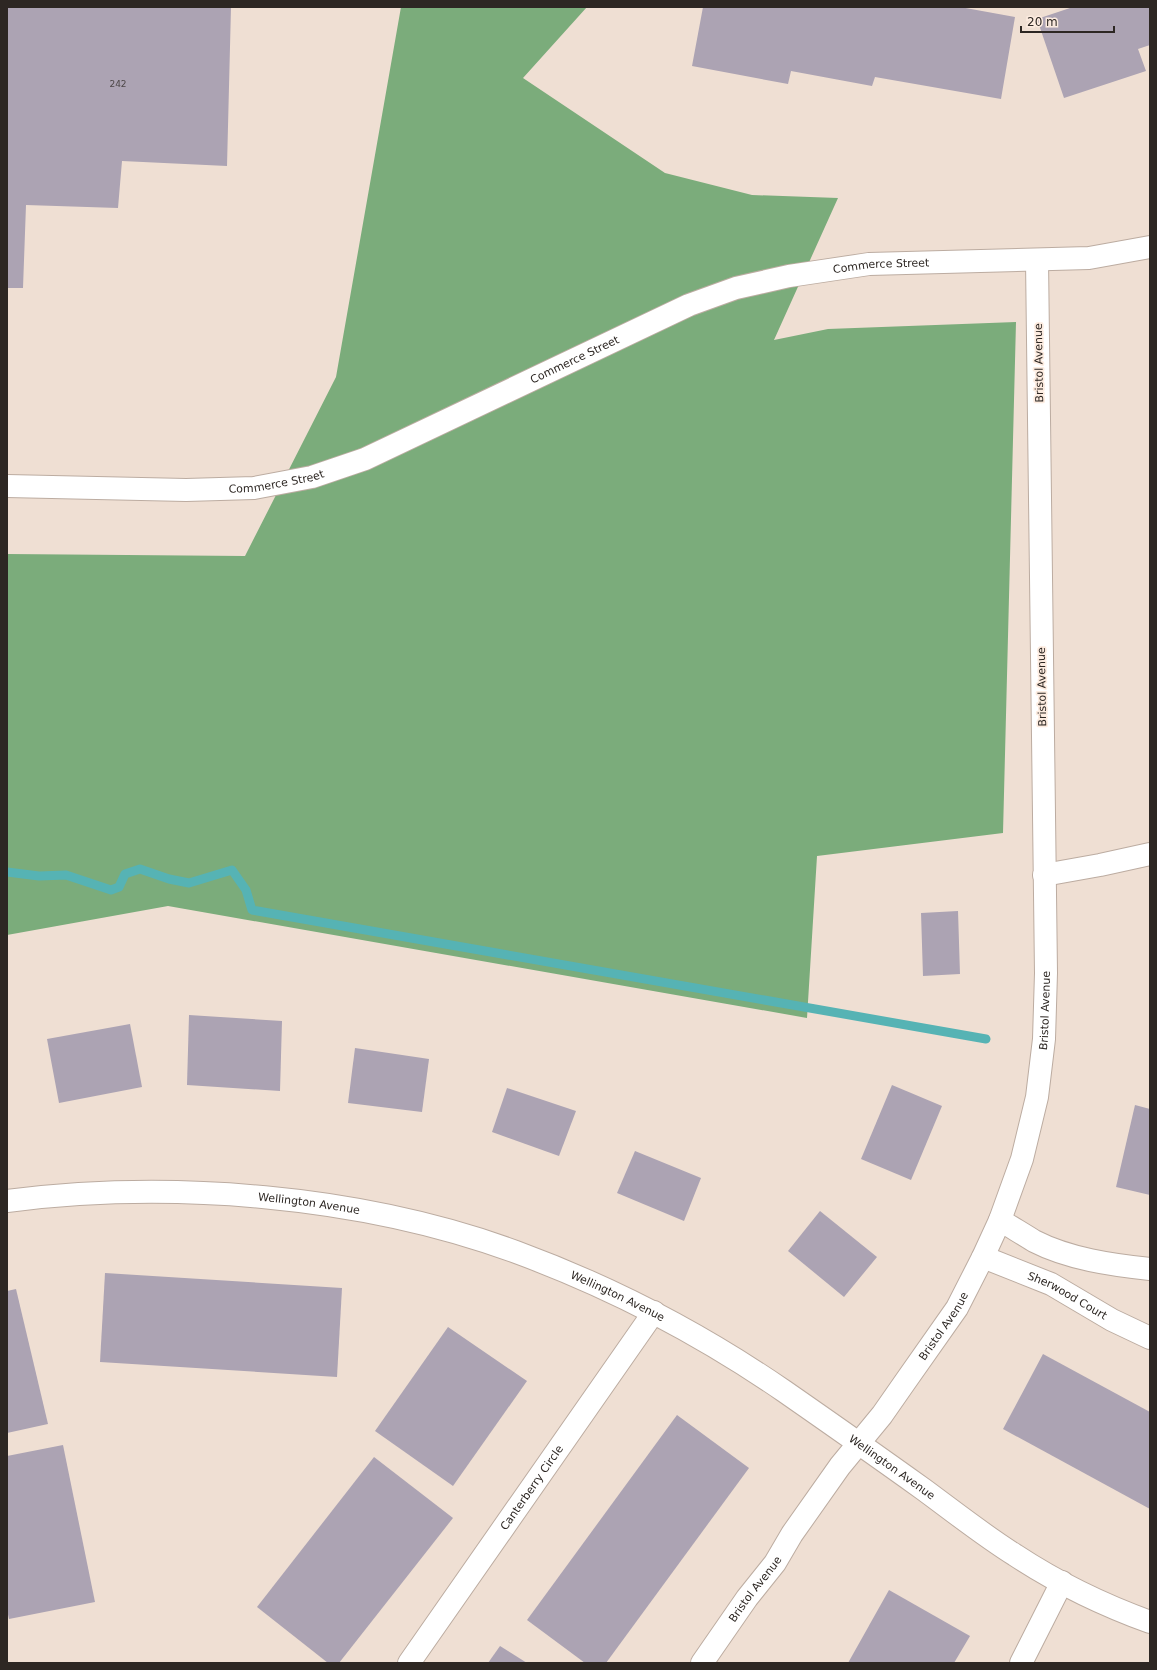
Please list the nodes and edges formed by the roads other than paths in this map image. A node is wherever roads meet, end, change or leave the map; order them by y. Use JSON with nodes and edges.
{"nodes":[{"id":1,"x":1150,"y":247,"type":"edge"},
{"id":2,"x":1037,"y":260,"type":"junction"},
{"id":3,"x":7,"y":486,"type":"edge"},
{"id":4,"x":1150,"y":854,"type":"edge"},
{"id":5,"x":1044,"y":875,"type":"junction"},
{"id":6,"x":7,"y":1201,"type":"edge"},
{"id":7,"x":1000,"y":1220,"type":"junction"},
{"id":8,"x":983,"y":1258,"type":"junction"},
{"id":9,"x":1150,"y":1269,"type":"edge"},
{"id":10,"x":654,"y":1312,"type":"junction"},
{"id":11,"x":1150,"y":1338,"type":"edge"},
{"id":12,"x":859,"y":1444,"type":"junction"},
{"id":13,"x":1062,"y":1582,"type":"junction"},
{"id":14,"x":1150,"y":1622,"type":"edge"},
{"id":15,"x":409,"y":1663,"type":"edge"},
{"id":16,"x":702,"y":1663,"type":"edge"},
{"id":17,"x":1021,"y":1663,"type":"edge"}],
"edges":[{"from":1,"to":2,"type":"street","name":"Commerce Street"},
{"from":2,"to":3,"type":"street","name":"Commerce Street"},
{"from":2,"to":5,"type":"street","name":"Bristol Avenue"},
{"from":4,"to":5,"type":"street"},
{"from":5,"to":7,"type":"street","name":"Bristol Avenue"},
{"from":6,"to":10,"type":"street","name":"Wellington Avenue"},
{"from":7,"to":8,"type":"street","name":"Bristol Avenue"},
{"from":7,"to":9,"type":"street"},
{"from":8,"to":11,"type":"street","name":"Sherwood Court"},
{"from":8,"to":12,"type":"street","name":"Bristol Avenue"},
{"from":10,"to":12,"type":"street","name":"Wellington Avenue"},
{"from":10,"to":15,"type":"street","name":"Canterberry Circle"},
{"from":12,"to":13,"type":"street","name":"Wellington Avenue"},
{"from":12,"to":16,"type":"street","name":"Bristol Avenue"},
{"from":13,"to":14,"type":"street","name":"Wellington Avenue"},
{"from":13,"to":17,"type":"street"}]}
